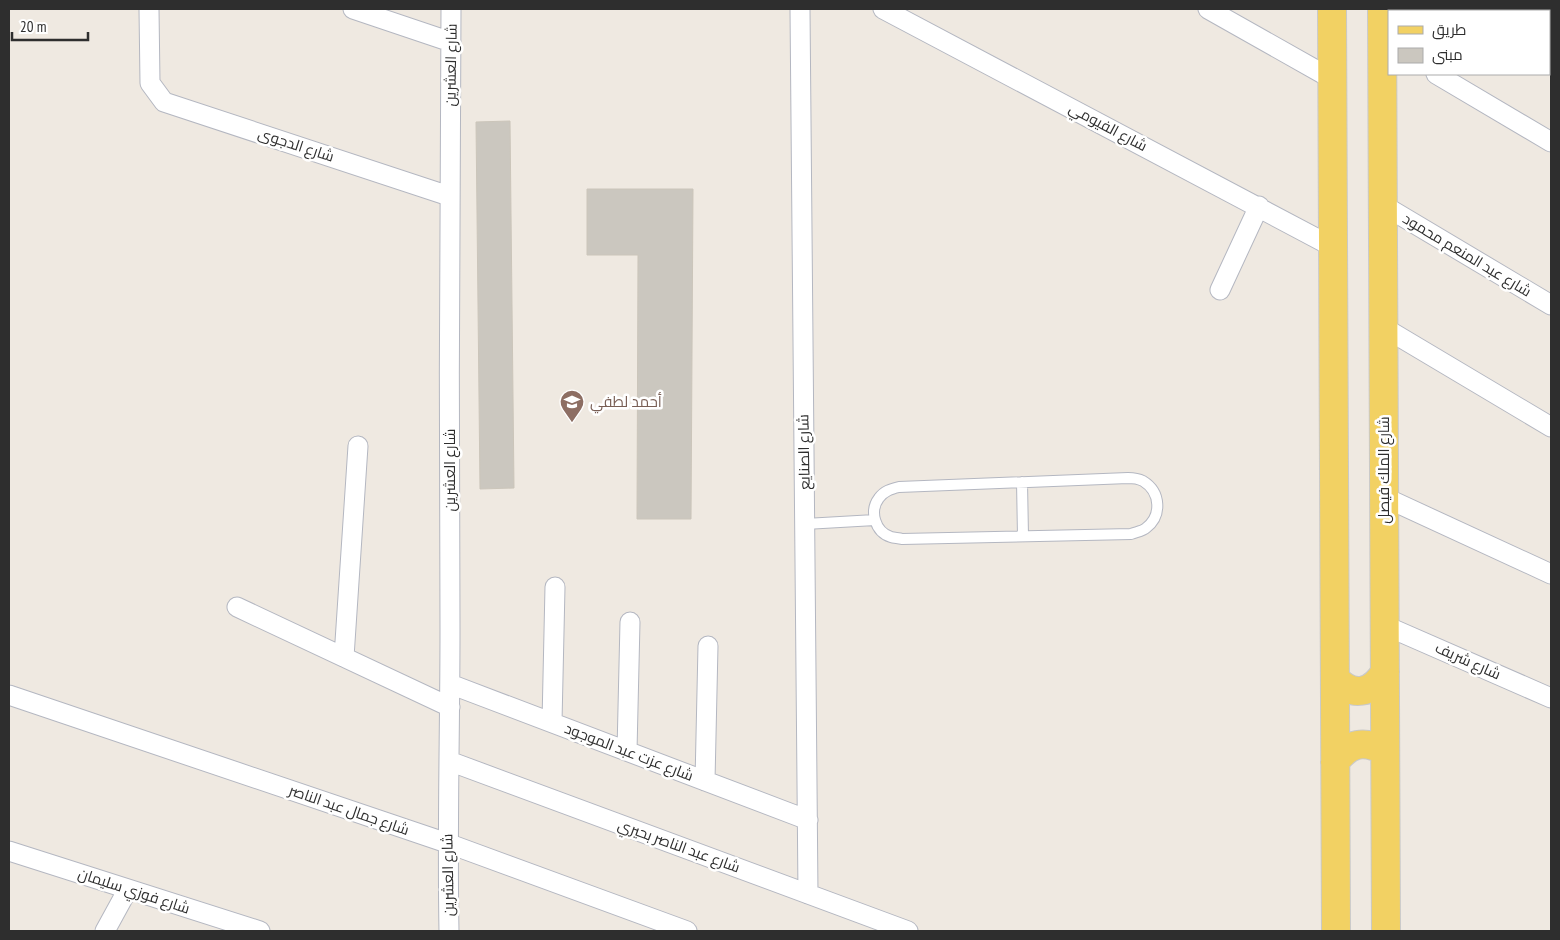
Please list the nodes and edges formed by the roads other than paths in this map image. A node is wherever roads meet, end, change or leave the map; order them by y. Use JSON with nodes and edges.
{"nodes":[{"id":1,"x":149,"y":9,"type":"edge"},
{"id":2,"x":353,"y":9,"type":"edge"},
{"id":3,"x":451,"y":9,"type":"edge"},
{"id":4,"x":800,"y":9,"type":"edge"},
{"id":5,"x":883,"y":9,"type":"edge"},
{"id":6,"x":1208,"y":9,"type":"edge"},
{"id":7,"x":1332,"y":9,"type":"edge"},
{"id":8,"x":1382,"y":9,"type":"edge"},
{"id":9,"x":451,"y":42,"type":"junction"},
{"id":10,"x":1385,"y":43,"type":"edge"},
{"id":11,"x":1438,"y":75,"type":"edge"},
{"id":12,"x":1332,"y":80,"type":"junction"},
{"id":13,"x":1551,"y":142,"type":"edge"},
{"id":14,"x":449,"y":196,"type":"junction"},
{"id":15,"x":1383,"y":205,"type":"junction"},
{"id":16,"x":1259,"y":206,"type":"junction"},
{"id":17,"x":1333,"y":247,"type":"junction"},
{"id":18,"x":1220,"y":290,"type":"dead end"},
{"id":19,"x":1551,"y":305,"type":"edge"},
{"id":20,"x":1383,"y":327,"type":"junction"},
{"id":21,"x":1551,"y":427,"type":"edge"},
{"id":22,"x":358,"y":446,"type":"dead end"},
{"id":23,"x":1022,"y":482,"type":"junction"},
{"id":24,"x":1384,"y":497,"type":"junction"},
{"id":25,"x":875,"y":520,"type":"junction"},
{"id":26,"x":805,"y":524,"type":"junction"},
{"id":27,"x":1023,"y":536,"type":"junction"},
{"id":28,"x":1551,"y":574,"type":"edge"},
{"id":29,"x":555,"y":586,"type":"dead end"},
{"id":30,"x":237,"y":607,"type":"dead end"},
{"id":31,"x":630,"y":622,"type":"dead end"},
{"id":32,"x":1384,"y":625,"type":"junction"},
{"id":33,"x":708,"y":646,"type":"dead end"},
{"id":34,"x":344,"y":657,"type":"junction"},
{"id":35,"x":1385,"y":672,"type":"junction"},
{"id":36,"x":1334,"y":678,"type":"junction"},
{"id":37,"x":450,"y":684,"type":"junction"},
{"id":38,"x":9,"y":694,"type":"edge"},
{"id":39,"x":1551,"y":698,"type":"edge"},
{"id":40,"x":450,"y":707,"type":"junction"},
{"id":41,"x":552,"y":722,"type":"junction"},
{"id":42,"x":627,"y":751,"type":"junction"},
{"id":43,"x":1385,"y":751,"type":"junction"},
{"id":44,"x":449,"y":761,"type":"junction"},
{"id":45,"x":1335,"y":762,"type":"junction"},
{"id":46,"x":705,"y":781,"type":"junction"},
{"id":47,"x":808,"y":820,"type":"junction"},
{"id":48,"x":447,"y":843,"type":"junction"},
{"id":49,"x":9,"y":851,"type":"edge"},
{"id":50,"x":128,"y":889,"type":"junction"},
{"id":51,"x":808,"y":894,"type":"junction"},
{"id":52,"x":105,"y":931,"type":"edge"},
{"id":53,"x":260,"y":931,"type":"edge"},
{"id":54,"x":449,"y":931,"type":"edge"},
{"id":55,"x":687,"y":931,"type":"edge"},
{"id":56,"x":908,"y":931,"type":"edge"},
{"id":57,"x":1336,"y":931,"type":"edge"},
{"id":58,"x":1386,"y":931,"type":"edge"}],
"edges":[{"from":1,"to":14,"type":"street","name":"شارع الدجوى"},
{"from":2,"to":9,"type":"street"},
{"from":3,"to":9,"type":"street","name":"شارع العشرين"},
{"from":4,"to":26,"type":"street","name":"شارع الصنايع"},
{"from":5,"to":16,"type":"street","name":"شارع الفيومي"},
{"from":6,"to":12,"type":"street"},
{"from":7,"to":12,"type":"main road"},
{"from":8,"to":10,"type":"main road","name":"شارع الملك فيصل"},
{"from":9,"to":14,"type":"street","name":"شارع العشرين"},
{"from":10,"to":15,"type":"main road","name":"شارع الملك فيصل"},
{"from":11,"to":13,"type":"street"},
{"from":12,"to":17,"type":"main road"},
{"from":14,"to":37,"type":"street","name":"شارع العشرين"},
{"from":15,"to":19,"type":"street","name":"شارع عبد المنعم محمود"},
{"from":15,"to":20,"type":"main road","name":"شارع الملك فيصل"},
{"from":16,"to":17,"type":"street","name":"شارع الفيومي"},
{"from":16,"to":18,"type":"street"},
{"from":17,"to":36,"type":"main road"},
{"from":20,"to":21,"type":"street"},
{"from":20,"to":24,"type":"main road","name":"شارع الملك فيصل"},
{"from":22,"to":34,"type":"street"},
{"from":23,"to":25,"type":"lane"},
{"from":23,"to":27,"type":"lane"},
{"from":23,"to":27,"type":"lane"},
{"from":24,"to":28,"type":"street"},
{"from":24,"to":32,"type":"main road","name":"شارع الملك فيصل"},
{"from":25,"to":26,"type":"lane"},
{"from":25,"to":27,"type":"lane"},
{"from":26,"to":47,"type":"street","name":"شارع الصنايع"},
{"from":29,"to":41,"type":"street"},
{"from":30,"to":34,"type":"street"},
{"from":31,"to":42,"type":"street"},
{"from":32,"to":35,"type":"main road","name":"شارع الملك فيصل"},
{"from":32,"to":39,"type":"street","name":"شارع شريف"},
{"from":33,"to":46,"type":"street"},
{"from":34,"to":40,"type":"street"},
{"from":35,"to":36,"type":"main road"},
{"from":35,"to":43,"type":"main road","name":"شارع الملك فيصل"},
{"from":36,"to":45,"type":"main road"},
{"from":37,"to":40,"type":"street","name":"شارع العشرين"},
{"from":37,"to":41,"type":"street","name":"شارع عزت عبد الموجود"},
{"from":38,"to":48,"type":"street","name":"شارع جمال عبد الناصر"},
{"from":40,"to":44,"type":"street","name":"شارع العشرين"},
{"from":41,"to":42,"type":"street","name":"شارع عزت عبد الموجود"},
{"from":42,"to":46,"type":"street","name":"شارع عزت عبد الموجود"},
{"from":43,"to":45,"type":"main road"},
{"from":43,"to":58,"type":"main road","name":"شارع الملك فيصل"},
{"from":44,"to":48,"type":"street","name":"شارع العشرين"},
{"from":44,"to":51,"type":"street","name":"شارع عبد الناصر بحيري"},
{"from":45,"to":57,"type":"main road"},
{"from":46,"to":47,"type":"street","name":"شارع عزت عبد الموجود"},
{"from":47,"to":51,"type":"street","name":"شارع الصنايع"},
{"from":48,"to":54,"type":"street","name":"شارع العشرين"},
{"from":48,"to":55,"type":"street","name":"شارع جمال عبد الناصر"},
{"from":49,"to":50,"type":"street","name":"شارع فوزي سليمان"},
{"from":50,"to":52,"type":"street"},
{"from":50,"to":53,"type":"street","name":"شارع فوزي سليمان"},
{"from":51,"to":56,"type":"street","name":"شارع عبد الناصر بحيري"}]}
